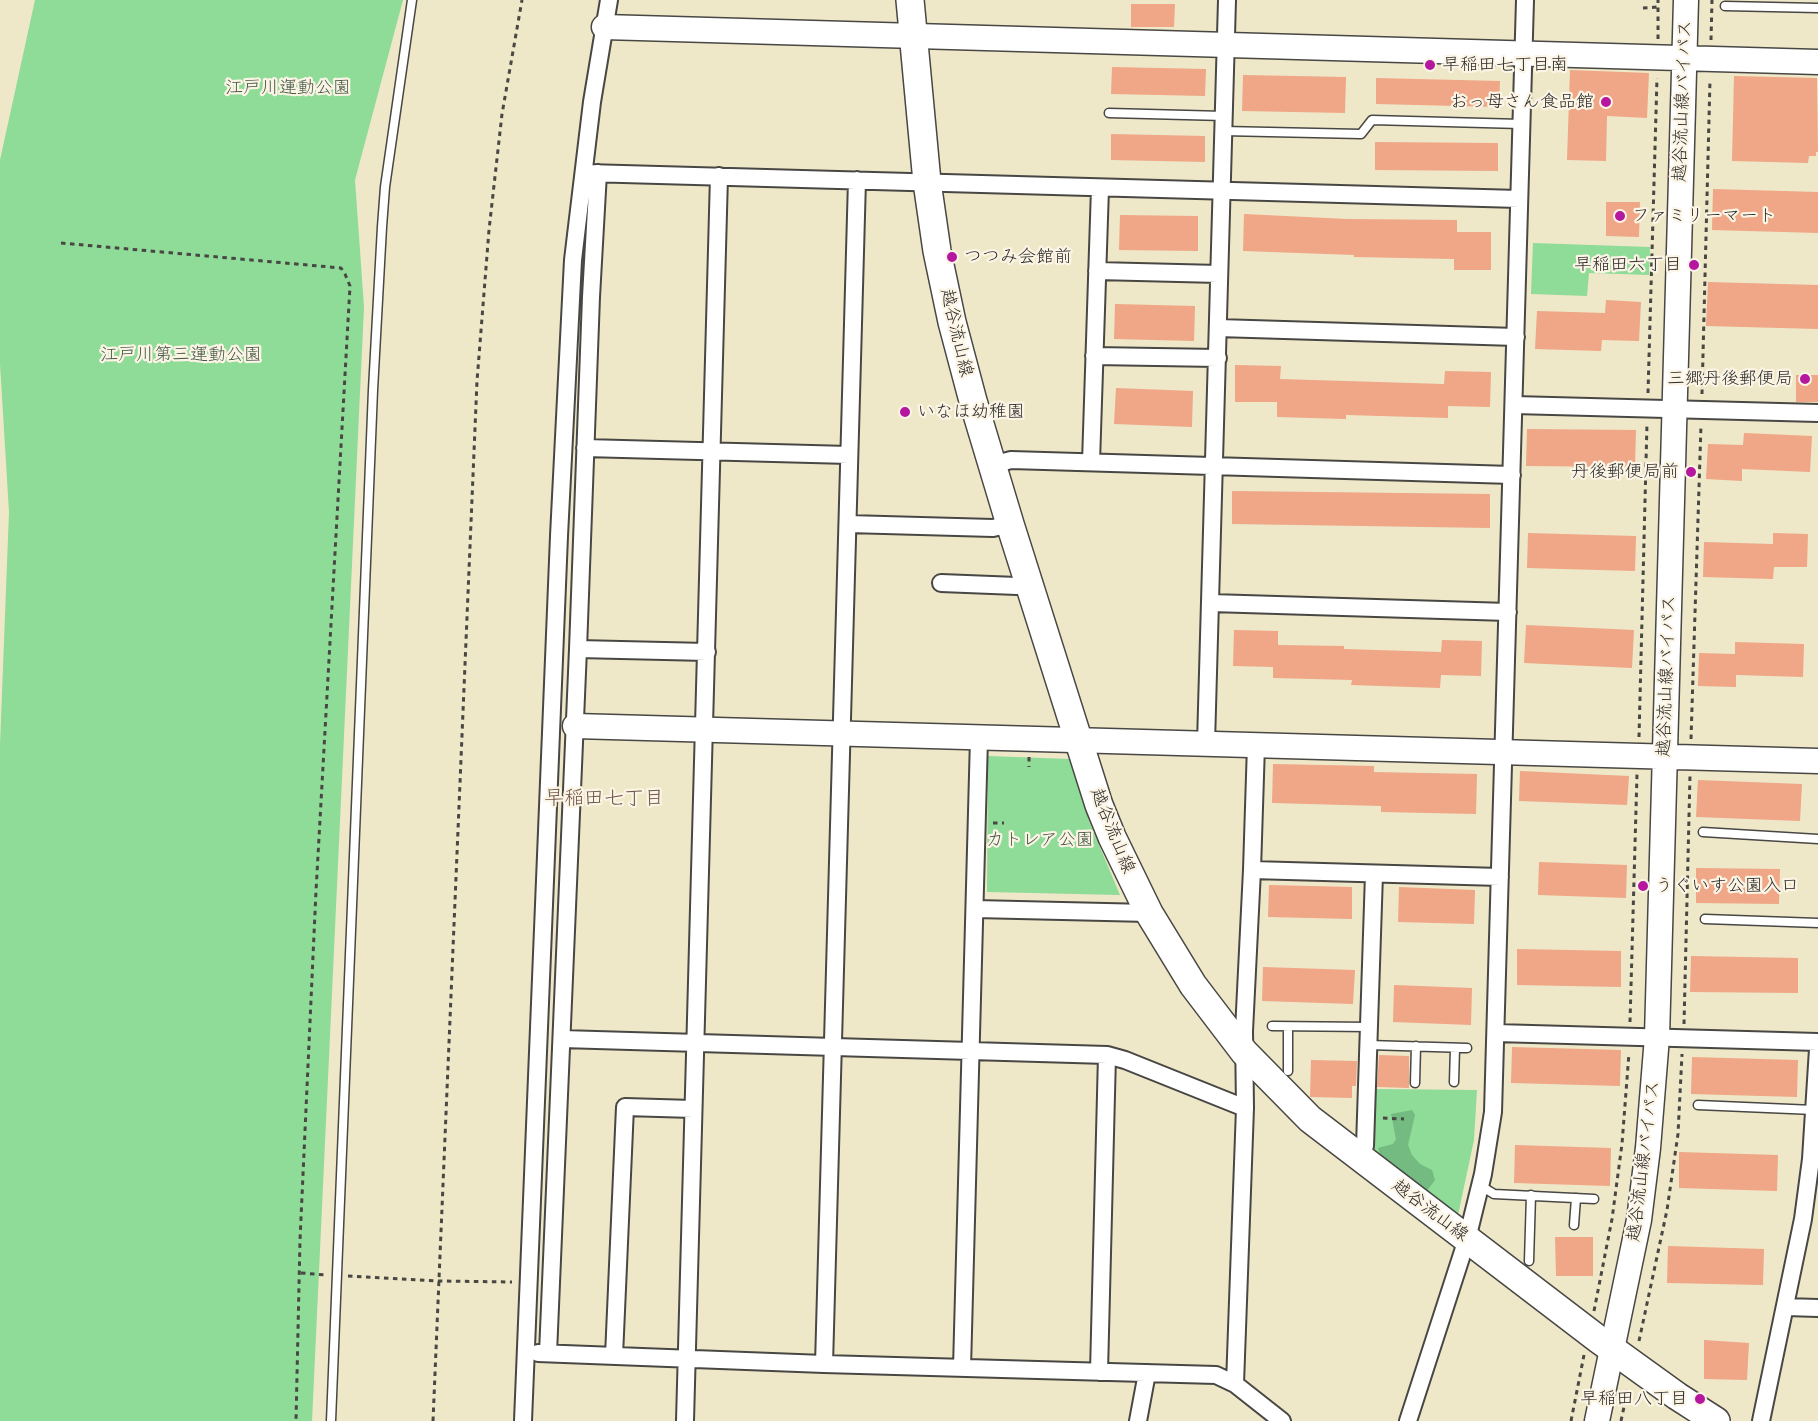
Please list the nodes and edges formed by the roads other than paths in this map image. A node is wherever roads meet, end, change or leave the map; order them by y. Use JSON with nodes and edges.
{"nodes":[{"id":1,"x":412,"y":0,"type":"edge"},
{"id":2,"x":609,"y":0,"type":"edge"},
{"id":3,"x":910,"y":0,"type":"edge"},
{"id":4,"x":1227,"y":0,"type":"edge"},
{"id":5,"x":1525,"y":0,"type":"edge"},
{"id":6,"x":1686,"y":0,"type":"edge"},
{"id":7,"x":1725,"y":6,"type":"dead end"},
{"id":8,"x":1818,"y":9,"type":"edge"},
{"id":9,"x":603,"y":27,"type":"junction"},
{"id":10,"x":914,"y":36,"type":"junction"},
{"id":11,"x":1226,"y":45,"type":"junction"},
{"id":12,"x":1524,"y":54,"type":"junction"},
{"id":13,"x":1684,"y":58,"type":"junction"},
{"id":14,"x":1818,"y":62,"type":"edge"},
{"id":15,"x":1109,"y":113,"type":"dead end"},
{"id":16,"x":1223,"y":124,"type":"junction"},
{"id":17,"x":1521,"y":124,"type":"junction"},
{"id":18,"x":591,"y":173,"type":"junction"},
{"id":19,"x":719,"y":176,"type":"junction"},
{"id":20,"x":857,"y":180,"type":"junction"},
{"id":21,"x":927,"y":182,"type":"junction"},
{"id":22,"x":1100,"y":188,"type":"junction"},
{"id":23,"x":1222,"y":191,"type":"junction"},
{"id":24,"x":1519,"y":199,"type":"junction"},
{"id":25,"x":1097,"y":271,"type":"junction"},
{"id":26,"x":1219,"y":274,"type":"junction"},
{"id":27,"x":1218,"y":328,"type":"junction"},
{"id":28,"x":1516,"y":337,"type":"junction"},
{"id":29,"x":1094,"y":356,"type":"junction"},
{"id":30,"x":1218,"y":358,"type":"junction"},
{"id":31,"x":1514,"y":405,"type":"junction"},
{"id":32,"x":1675,"y":410,"type":"junction"},
{"id":33,"x":1818,"y":413,"type":"edge"},
{"id":34,"x":585,"y":448,"type":"junction"},
{"id":35,"x":712,"y":451,"type":"junction"},
{"id":36,"x":849,"y":456,"type":"junction"},
{"id":37,"x":1091,"y":462,"type":"junction"},
{"id":38,"x":992,"y":465,"type":"junction"},
{"id":39,"x":1214,"y":466,"type":"junction"},
{"id":40,"x":1512,"y":474,"type":"junction"},
{"id":41,"x":848,"y":524,"type":"junction"},
{"id":42,"x":1010,"y":524,"type":"junction"},
{"id":43,"x":1028,"y":582,"type":"junction"},
{"id":44,"x":942,"y":583,"type":"dead end"},
{"id":45,"x":1211,"y":603,"type":"junction"},
{"id":46,"x":1508,"y":612,"type":"junction"},
{"id":47,"x":578,"y":649,"type":"junction"},
{"id":48,"x":707,"y":652,"type":"junction"},
{"id":49,"x":574,"y":726,"type":"junction"},
{"id":50,"x":704,"y":730,"type":"junction"},
{"id":51,"x":842,"y":734,"type":"junction"},
{"id":52,"x":979,"y":738,"type":"junction"},
{"id":53,"x":1079,"y":740,"type":"junction"},
{"id":54,"x":1206,"y":743,"type":"junction"},
{"id":55,"x":1256,"y":745,"type":"junction"},
{"id":56,"x":1504,"y":752,"type":"junction"},
{"id":57,"x":1664,"y":757,"type":"junction"},
{"id":58,"x":1818,"y":761,"type":"edge"},
{"id":59,"x":1703,"y":832,"type":"dead end"},
{"id":60,"x":1818,"y":839,"type":"edge"},
{"id":61,"x":1252,"y":870,"type":"junction"},
{"id":62,"x":1374,"y":874,"type":"junction"},
{"id":63,"x":1500,"y":877,"type":"junction"},
{"id":64,"x":975,"y":909,"type":"junction"},
{"id":65,"x":1149,"y":913,"type":"junction"},
{"id":66,"x":1705,"y":919,"type":"dead end"},
{"id":67,"x":1818,"y":923,"type":"edge"},
{"id":68,"x":1272,"y":1026,"type":"dead end"},
{"id":69,"x":1288,"y":1027,"type":"junction"},
{"id":70,"x":1369,"y":1027,"type":"junction"},
{"id":71,"x":1496,"y":1033,"type":"junction"},
{"id":72,"x":1657,"y":1038,"type":"junction"},
{"id":73,"x":562,"y":1040,"type":"junction"},
{"id":74,"x":1818,"y":1042,"type":"edge"},
{"id":75,"x":695,"y":1043,"type":"junction"},
{"id":76,"x":1368,"y":1045,"type":"junction"},
{"id":77,"x":1416,"y":1046,"type":"junction"},
{"id":78,"x":833,"y":1047,"type":"junction"},
{"id":79,"x":1455,"y":1048,"type":"junction"},
{"id":80,"x":1467,"y":1048,"type":"dead end"},
{"id":81,"x":1818,"y":1049,"type":"edge"},
{"id":82,"x":969,"y":1051,"type":"junction"},
{"id":83,"x":1244,"y":1052,"type":"junction"},
{"id":84,"x":1107,"y":1055,"type":"junction"},
{"id":85,"x":1288,"y":1071,"type":"dead end"},
{"id":86,"x":1454,"y":1082,"type":"dead end"},
{"id":87,"x":1415,"y":1083,"type":"dead end"},
{"id":88,"x":1698,"y":1105,"type":"dead end"},
{"id":89,"x":1245,"y":1108,"type":"junction"},
{"id":90,"x":693,"y":1109,"type":"junction"},
{"id":91,"x":1814,"y":1110,"type":"junction"},
{"id":92,"x":1359,"y":1157,"type":"junction"},
{"id":93,"x":1481,"y":1186,"type":"junction"},
{"id":94,"x":1531,"y":1195,"type":"junction"},
{"id":95,"x":1576,"y":1198,"type":"junction"},
{"id":96,"x":1594,"y":1199,"type":"dead end"},
{"id":97,"x":1810,"y":1219,"type":"edge"},
{"id":98,"x":1574,"y":1225,"type":"dead end"},
{"id":99,"x":1467,"y":1239,"type":"junction"},
{"id":100,"x":1529,"y":1261,"type":"dead end"},
{"id":101,"x":1786,"y":1307,"type":"junction"},
{"id":102,"x":1818,"y":1308,"type":"edge"},
{"id":103,"x":1612,"y":1349,"type":"junction"},
{"id":104,"x":525,"y":1352,"type":"junction"},
{"id":105,"x":548,"y":1353,"type":"junction"},
{"id":106,"x":614,"y":1356,"type":"junction"},
{"id":107,"x":686,"y":1359,"type":"junction"},
{"id":108,"x":824,"y":1364,"type":"junction"},
{"id":109,"x":962,"y":1368,"type":"junction"},
{"id":110,"x":1099,"y":1372,"type":"junction"},
{"id":111,"x":1147,"y":1373,"type":"junction"},
{"id":112,"x":1234,"y":1384,"type":"junction"},
{"id":113,"x":331,"y":1421,"type":"edge"},
{"id":114,"x":523,"y":1421,"type":"edge"},
{"id":115,"x":685,"y":1421,"type":"edge"},
{"id":116,"x":1138,"y":1421,"type":"edge"},
{"id":117,"x":1282,"y":1421,"type":"edge"},
{"id":118,"x":1408,"y":1421,"type":"edge"},
{"id":119,"x":1597,"y":1421,"type":"edge"},
{"id":120,"x":1716,"y":1421,"type":"edge"},
{"id":121,"x":1761,"y":1421,"type":"edge"}],
"edges":[{"from":1,"to":113,"type":"lane"},
{"from":2,"to":9,"type":"street"},
{"from":3,"to":10,"type":"main road","name":"越谷流山線"},
{"from":4,"to":11,"type":"street"},
{"from":5,"to":12,"type":"street"},
{"from":6,"to":13,"type":"street","name":"越谷流山線バイパス"},
{"from":7,"to":8,"type":"lane"},
{"from":9,"to":10,"type":"street"},
{"from":9,"to":18,"type":"street"},
{"from":10,"to":11,"type":"street"},
{"from":10,"to":21,"type":"main road","name":"越谷流山線"},
{"from":11,"to":12,"type":"street"},
{"from":11,"to":16,"type":"street"},
{"from":12,"to":13,"type":"street"},
{"from":12,"to":17,"type":"street"},
{"from":13,"to":14,"type":"street"},
{"from":13,"to":32,"type":"street","name":"越谷流山線バイパス"},
{"from":15,"to":16,"type":"lane"},
{"from":16,"to":17,"type":"lane"},
{"from":16,"to":23,"type":"street"},
{"from":17,"to":24,"type":"street"},
{"from":18,"to":19,"type":"street"},
{"from":18,"to":34,"type":"street"},
{"from":18,"to":104,"type":"street"},
{"from":19,"to":20,"type":"street"},
{"from":19,"to":35,"type":"street"},
{"from":20,"to":21,"type":"street"},
{"from":20,"to":36,"type":"street"},
{"from":21,"to":22,"type":"street"},
{"from":21,"to":38,"type":"main road","name":"越谷流山線"},
{"from":22,"to":23,"type":"street"},
{"from":22,"to":25,"type":"street"},
{"from":23,"to":24,"type":"street"},
{"from":23,"to":26,"type":"street"},
{"from":24,"to":28,"type":"street"},
{"from":25,"to":26,"type":"street"},
{"from":25,"to":29,"type":"street"},
{"from":26,"to":27,"type":"street"},
{"from":27,"to":28,"type":"street"},
{"from":27,"to":30,"type":"street"},
{"from":28,"to":31,"type":"street"},
{"from":29,"to":30,"type":"street"},
{"from":29,"to":37,"type":"street"},
{"from":30,"to":39,"type":"street"},
{"from":31,"to":32,"type":"street"},
{"from":31,"to":40,"type":"street"},
{"from":32,"to":33,"type":"street"},
{"from":32,"to":57,"type":"street","name":"越谷流山線バイパス"},
{"from":34,"to":35,"type":"street"},
{"from":34,"to":47,"type":"street"},
{"from":35,"to":36,"type":"street"},
{"from":35,"to":48,"type":"street"},
{"from":36,"to":41,"type":"street"},
{"from":37,"to":38,"type":"street"},
{"from":37,"to":39,"type":"street"},
{"from":38,"to":42,"type":"main road","name":"越谷流山線"},
{"from":39,"to":40,"type":"street"},
{"from":39,"to":45,"type":"street"},
{"from":40,"to":46,"type":"street"},
{"from":41,"to":42,"type":"street"},
{"from":41,"to":51,"type":"street"},
{"from":42,"to":43,"type":"main road","name":"越谷流山線"},
{"from":43,"to":44,"type":"street"},
{"from":43,"to":53,"type":"main road","name":"越谷流山線"},
{"from":45,"to":46,"type":"street"},
{"from":45,"to":54,"type":"street"},
{"from":46,"to":56,"type":"street"},
{"from":47,"to":48,"type":"street"},
{"from":47,"to":49,"type":"street"},
{"from":48,"to":50,"type":"street"},
{"from":49,"to":50,"type":"street"},
{"from":49,"to":73,"type":"street"},
{"from":50,"to":51,"type":"street"},
{"from":50,"to":75,"type":"street"},
{"from":51,"to":52,"type":"street"},
{"from":51,"to":78,"type":"street"},
{"from":52,"to":53,"type":"street"},
{"from":52,"to":64,"type":"street"},
{"from":53,"to":54,"type":"street"},
{"from":53,"to":65,"type":"main road","name":"越谷流山線"},
{"from":54,"to":55,"type":"street"},
{"from":55,"to":56,"type":"street"},
{"from":55,"to":61,"type":"street"},
{"from":56,"to":57,"type":"street"},
{"from":56,"to":63,"type":"street"},
{"from":57,"to":58,"type":"street"},
{"from":57,"to":72,"type":"street","name":"越谷流山線バイパス"},
{"from":59,"to":60,"type":"lane"},
{"from":61,"to":62,"type":"street"},
{"from":61,"to":83,"type":"street"},
{"from":62,"to":63,"type":"street"},
{"from":62,"to":70,"type":"street"},
{"from":63,"to":71,"type":"street"},
{"from":64,"to":65,"type":"street"},
{"from":64,"to":82,"type":"street"},
{"from":65,"to":83,"type":"main road","name":"越谷流山線"},
{"from":66,"to":67,"type":"lane"},
{"from":68,"to":69,"type":"lane"},
{"from":69,"to":70,"type":"lane"},
{"from":69,"to":85,"type":"lane"},
{"from":70,"to":76,"type":"street"},
{"from":71,"to":72,"type":"street"},
{"from":71,"to":93,"type":"street"},
{"from":72,"to":74,"type":"street"},
{"from":72,"to":103,"type":"street","name":"越谷流山線バイパス"},
{"from":73,"to":75,"type":"street"},
{"from":73,"to":105,"type":"street"},
{"from":75,"to":78,"type":"street"},
{"from":75,"to":90,"type":"street"},
{"from":76,"to":77,"type":"lane"},
{"from":76,"to":92,"type":"street"},
{"from":77,"to":79,"type":"lane"},
{"from":77,"to":87,"type":"lane"},
{"from":78,"to":82,"type":"street"},
{"from":78,"to":108,"type":"street"},
{"from":79,"to":80,"type":"lane"},
{"from":79,"to":86,"type":"lane"},
{"from":81,"to":91,"type":"street"},
{"from":82,"to":84,"type":"street"},
{"from":82,"to":109,"type":"street"},
{"from":83,"to":89,"type":"street"},
{"from":83,"to":92,"type":"main road","name":"越谷流山線"},
{"from":84,"to":89,"type":"street"},
{"from":84,"to":110,"type":"street"},
{"from":88,"to":91,"type":"lane"},
{"from":89,"to":112,"type":"street"},
{"from":90,"to":106,"type":"street"},
{"from":90,"to":107,"type":"street"},
{"from":91,"to":97,"type":"street"},
{"from":92,"to":99,"type":"main road","name":"越谷流山線"},
{"from":93,"to":94,"type":"lane"},
{"from":93,"to":99,"type":"street"},
{"from":94,"to":95,"type":"lane"},
{"from":94,"to":100,"type":"lane"},
{"from":95,"to":96,"type":"lane"},
{"from":95,"to":98,"type":"lane"},
{"from":97,"to":101,"type":"street"},
{"from":99,"to":103,"type":"main road","name":"越谷流山線"},
{"from":99,"to":118,"type":"street"},
{"from":101,"to":102,"type":"street"},
{"from":101,"to":121,"type":"street"},
{"from":103,"to":119,"type":"street","name":"越谷流山線バイパス"},
{"from":103,"to":120,"type":"main road","name":"越谷流山線"},
{"from":104,"to":105,"type":"street"},
{"from":104,"to":114,"type":"street"},
{"from":105,"to":106,"type":"street"},
{"from":106,"to":107,"type":"street"},
{"from":107,"to":108,"type":"street"},
{"from":107,"to":115,"type":"street"},
{"from":108,"to":109,"type":"street"},
{"from":109,"to":110,"type":"street"},
{"from":110,"to":111,"type":"street"},
{"from":111,"to":112,"type":"street"},
{"from":111,"to":116,"type":"street"},
{"from":112,"to":117,"type":"street"}]}
